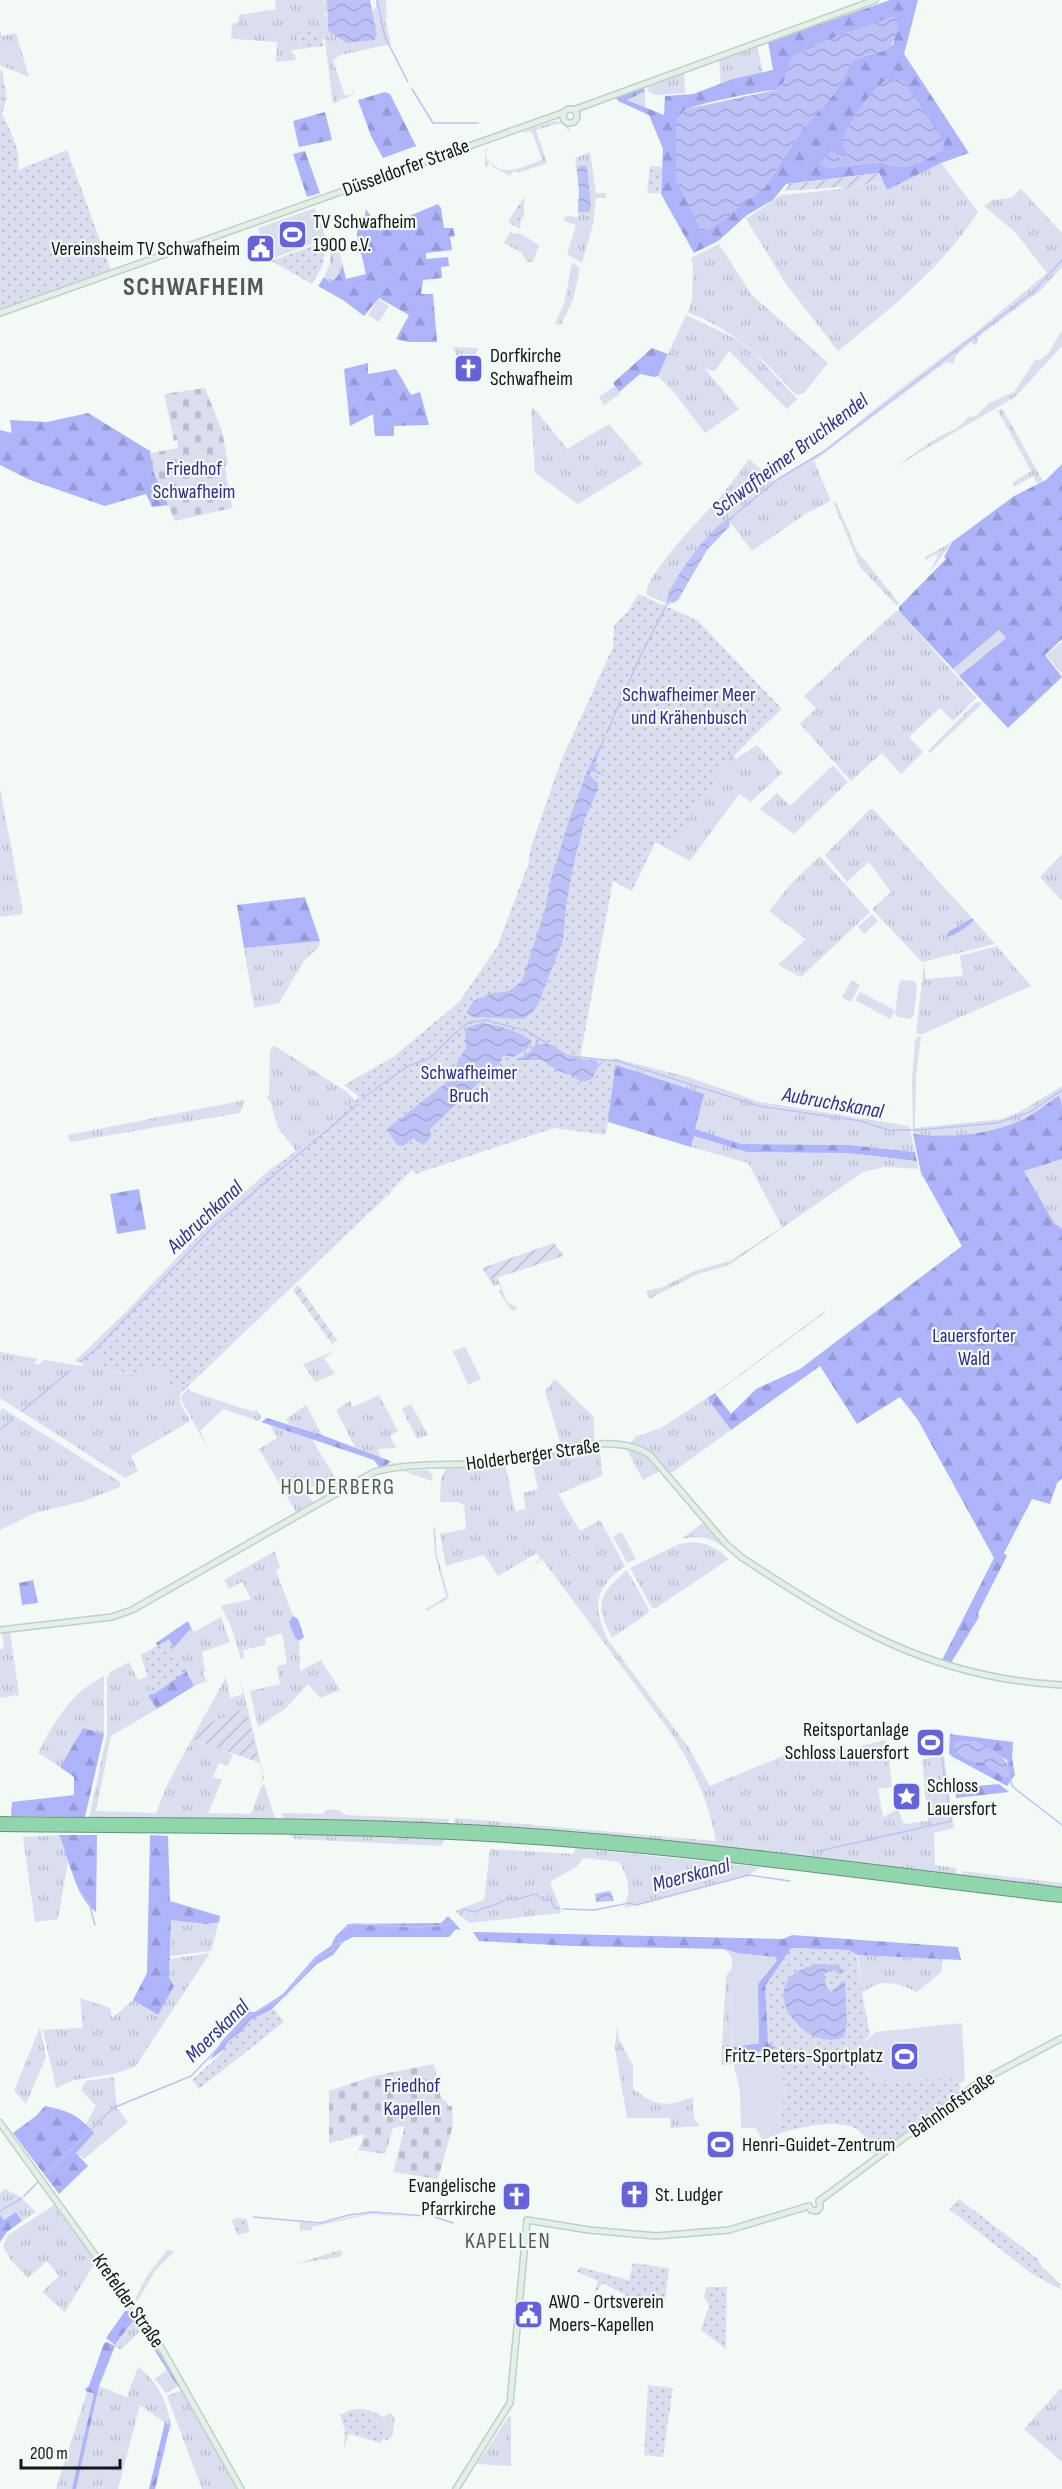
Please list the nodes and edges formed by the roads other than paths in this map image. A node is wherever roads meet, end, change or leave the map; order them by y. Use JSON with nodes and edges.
{"nodes":[{"id":1,"x":875,"y":0,"type":"edge"},
{"id":2,"x":575,"y":112,"type":"junction"},
{"id":3,"x":565,"y":116,"type":"junction"},
{"id":4,"x":0,"y":313,"type":"edge"},
{"id":5,"x":0,"y":1630,"type":"edge"},
{"id":6,"x":1062,"y":1685,"type":"edge"},
{"id":7,"x":0,"y":1821,"type":"edge"},
{"id":8,"x":276,"y":1826,"type":"junction"},
{"id":9,"x":0,"y":1827,"type":"edge"},
{"id":10,"x":964,"y":1883,"type":"junction"},
{"id":11,"x":1062,"y":1892,"type":"edge"},
{"id":12,"x":1062,"y":1898,"type":"edge"},
{"id":13,"x":1062,"y":2038,"type":"edge"},
{"id":14,"x":0,"y":2123,"type":"edge"},
{"id":15,"x":241,"y":2489,"type":"edge"},
{"id":16,"x":456,"y":2489,"type":"edge"}],
"edges":[{"from":1,"to":2,"type":"main road"},
{"from":2,"to":3,"type":"main road"},
{"from":2,"to":3,"type":"main road"},
{"from":3,"to":4,"type":"main road","name":"Düsseldorfer Straße"},
{"from":5,"to":6,"type":"main road","name":"Holderberger Straße"},
{"from":7,"to":8,"type":"highway"},
{"from":8,"to":9,"type":"highway"},
{"from":8,"to":10,"type":"highway"},
{"from":10,"to":11,"type":"highway"},
{"from":10,"to":12,"type":"highway"},
{"from":13,"to":16,"type":"main road","name":"Bahnhofstraße"},
{"from":14,"to":15,"type":"main road","name":"Krefelder Straße"}]}
